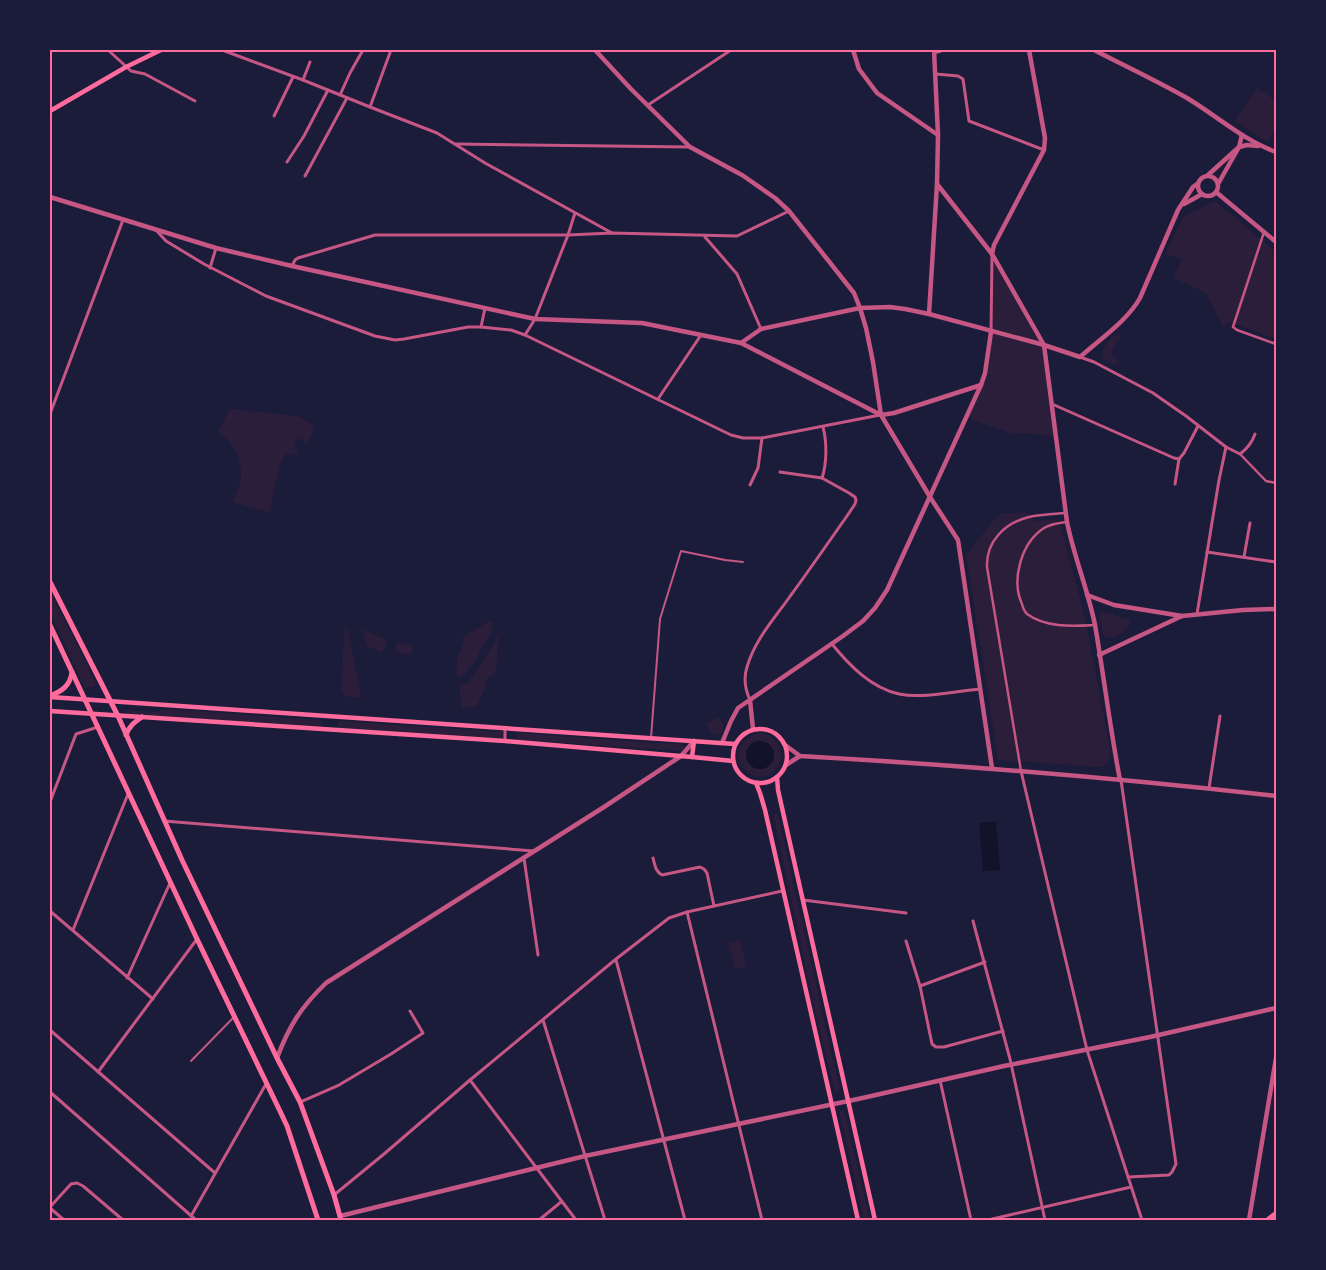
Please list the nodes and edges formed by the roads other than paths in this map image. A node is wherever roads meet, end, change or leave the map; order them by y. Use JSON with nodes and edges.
{"nodes":[{"id":1,"x":108,"y":50,"type":"edge"},
{"id":2,"x":161,"y":50,"type":"edge"},
{"id":3,"x":222,"y":50,"type":"edge"},
{"id":4,"x":363,"y":50,"type":"edge"},
{"id":5,"x":391,"y":50,"type":"edge"},
{"id":6,"x":595,"y":50,"type":"edge"},
{"id":7,"x":731,"y":50,"type":"edge"},
{"id":8,"x":852,"y":50,"type":"edge"},
{"id":9,"x":944,"y":50,"type":"edge"},
{"id":10,"x":1030,"y":50,"type":"edge"},
{"id":11,"x":1094,"y":50,"type":"edge"},
{"id":12,"x":934,"y":52,"type":"edge"},
{"id":13,"x":310,"y":62,"type":"dead end"},
{"id":14,"x":126,"y":67,"type":"junction"},
{"id":15,"x":936,"y":74,"type":"junction"},
{"id":16,"x":293,"y":77,"type":"junction"},
{"id":17,"x":303,"y":80,"type":"junction"},
{"id":18,"x":328,"y":90,"type":"junction"},
{"id":19,"x":340,"y":95,"type":"junction"},
{"id":20,"x":347,"y":98,"type":"junction"},
{"id":21,"x":195,"y":101,"type":"dead end"},
{"id":22,"x":648,"y":105,"type":"junction"},
{"id":23,"x":370,"y":108,"type":"junction"},
{"id":24,"x":50,"y":111,"type":"edge"},
{"id":25,"x":274,"y":116,"type":"dead end"},
{"id":26,"x":938,"y":135,"type":"junction"},
{"id":27,"x":1242,"y":135,"type":"junction"},
{"id":28,"x":455,"y":144,"type":"junction"},
{"id":29,"x":690,"y":147,"type":"junction"},
{"id":30,"x":1239,"y":147,"type":"junction"},
{"id":31,"x":1264,"y":148,"type":"junction"},
{"id":32,"x":1044,"y":150,"type":"junction"},
{"id":33,"x":1276,"y":152,"type":"edge"},
{"id":34,"x":287,"y":162,"type":"dead end"},
{"id":35,"x":1208,"y":175,"type":"junction"},
{"id":36,"x":305,"y":176,"type":"dead end"},
{"id":37,"x":937,"y":184,"type":"junction"},
{"id":38,"x":1197,"y":184,"type":"junction"},
{"id":39,"x":1218,"y":184,"type":"junction"},
{"id":40,"x":1216,"y":192,"type":"junction"},
{"id":41,"x":1202,"y":194,"type":"junction"},
{"id":42,"x":50,"y":197,"type":"edge"},
{"id":43,"x":1178,"y":210,"type":"junction"},
{"id":44,"x":789,"y":211,"type":"junction"},
{"id":45,"x":575,"y":213,"type":"junction"},
{"id":46,"x":122,"y":220,"type":"junction"},
{"id":47,"x":156,"y":230,"type":"junction"},
{"id":48,"x":1264,"y":232,"type":"junction"},
{"id":49,"x":612,"y":233,"type":"junction"},
{"id":50,"x":568,"y":235,"type":"junction"},
{"id":51,"x":704,"y":236,"type":"junction"},
{"id":52,"x":1276,"y":242,"type":"edge"},
{"id":53,"x":216,"y":248,"type":"junction"},
{"id":54,"x":992,"y":254,"type":"junction"},
{"id":55,"x":292,"y":266,"type":"junction"},
{"id":56,"x":210,"y":268,"type":"junction"},
{"id":57,"x":485,"y":307,"type":"junction"},
{"id":58,"x":860,"y":308,"type":"junction"},
{"id":59,"x":929,"y":314,"type":"junction"},
{"id":60,"x":535,"y":319,"type":"junction"},
{"id":61,"x":481,"y":327,"type":"junction"},
{"id":62,"x":761,"y":329,"type":"junction"},
{"id":63,"x":991,"y":332,"type":"junction"},
{"id":64,"x":525,"y":335,"type":"junction"},
{"id":65,"x":701,"y":335,"type":"junction"},
{"id":66,"x":741,"y":343,"type":"junction"},
{"id":67,"x":1276,"y":344,"type":"edge"},
{"id":68,"x":1044,"y":346,"type":"junction"},
{"id":69,"x":1080,"y":357,"type":"junction"},
{"id":70,"x":982,"y":385,"type":"junction"},
{"id":71,"x":658,"y":399,"type":"junction"},
{"id":72,"x":1052,"y":404,"type":"junction"},
{"id":73,"x":50,"y":414,"type":"edge"},
{"id":74,"x":881,"y":415,"type":"junction"},
{"id":75,"x":824,"y":426,"type":"junction"},
{"id":76,"x":1198,"y":426,"type":"junction"},
{"id":77,"x":1256,"y":434,"type":"dead end"},
{"id":78,"x":762,"y":438,"type":"junction"},
{"id":79,"x":1226,"y":448,"type":"junction"},
{"id":80,"x":1240,"y":454,"type":"junction"},
{"id":81,"x":1179,"y":459,"type":"junction"},
{"id":82,"x":780,"y":472,"type":"dead end"},
{"id":83,"x":822,"y":478,"type":"junction"},
{"id":84,"x":1276,"y":483,"type":"edge"},
{"id":85,"x":1175,"y":484,"type":"dead end"},
{"id":86,"x":750,"y":485,"type":"dead end"},
{"id":87,"x":930,"y":497,"type":"junction"},
{"id":88,"x":1066,"y":513,"type":"junction"},
{"id":89,"x":1067,"y":522,"type":"junction"},
{"id":90,"x":1250,"y":523,"type":"dead end"},
{"id":91,"x":1207,"y":552,"type":"junction"},
{"id":92,"x":1244,"y":557,"type":"junction"},
{"id":93,"x":743,"y":562,"type":"dead end"},
{"id":94,"x":1276,"y":562,"type":"edge"},
{"id":95,"x":50,"y":582,"type":"edge"},
{"id":96,"x":1087,"y":595,"type":"junction"},
{"id":97,"x":1276,"y":609,"type":"edge"},
{"id":98,"x":1197,"y":614,"type":"junction"},
{"id":99,"x":1182,"y":616,"type":"junction"},
{"id":100,"x":50,"y":625,"type":"edge"},
{"id":101,"x":1094,"y":625,"type":"junction"},
{"id":102,"x":832,"y":644,"type":"junction"},
{"id":103,"x":1099,"y":655,"type":"junction"},
{"id":104,"x":72,"y":672,"type":"junction"},
{"id":105,"x":981,"y":689,"type":"junction"},
{"id":106,"x":50,"y":697,"type":"edge"},
{"id":107,"x":85,"y":700,"type":"junction"},
{"id":108,"x":750,"y":700,"type":"junction"},
{"id":109,"x":110,"y":702,"type":"junction"},
{"id":110,"x":50,"y":711,"type":"edge"},
{"id":111,"x":92,"y":714,"type":"junction"},
{"id":112,"x":118,"y":716,"type":"junction"},
{"id":113,"x":1220,"y":716,"type":"dead end"},
{"id":114,"x":142,"y":717,"type":"junction"},
{"id":115,"x":98,"y":727,"type":"junction"},
{"id":116,"x":505,"y":728,"type":"junction"},
{"id":117,"x":753,"y":729,"type":"junction"},
{"id":118,"x":126,"y":736,"type":"junction"},
{"id":119,"x":651,"y":738,"type":"junction"},
{"id":120,"x":694,"y":741,"type":"junction"},
{"id":121,"x":505,"y":742,"type":"junction"},
{"id":122,"x":722,"y":743,"type":"junction"},
{"id":123,"x":735,"y":744,"type":"junction"},
{"id":124,"x":785,"y":745,"type":"junction"},
{"id":125,"x":681,"y":756,"type":"junction"},
{"id":126,"x":800,"y":756,"type":"junction"},
{"id":127,"x":692,"y":757,"type":"junction"},
{"id":128,"x":733,"y":761,"type":"junction"},
{"id":129,"x":786,"y":765,"type":"junction"},
{"id":130,"x":992,"y":768,"type":"junction"},
{"id":131,"x":1021,"y":771,"type":"junction"},
{"id":132,"x":777,"y":778,"type":"junction"},
{"id":133,"x":1120,"y":780,"type":"junction"},
{"id":134,"x":756,"y":783,"type":"junction"},
{"id":135,"x":1209,"y":788,"type":"junction"},
{"id":136,"x":129,"y":793,"type":"junction"},
{"id":137,"x":1276,"y":796,"type":"edge"},
{"id":138,"x":50,"y":802,"type":"edge"},
{"id":139,"x":164,"y":822,"type":"junction"},
{"id":140,"x":535,"y":851,"type":"junction"},
{"id":141,"x":524,"y":858,"type":"junction"},
{"id":142,"x":653,"y":858,"type":"dead end"},
{"id":143,"x":170,"y":883,"type":"junction"},
{"id":144,"x":782,"y":891,"type":"junction"},
{"id":145,"x":803,"y":900,"type":"junction"},
{"id":146,"x":714,"y":906,"type":"junction"},
{"id":147,"x":50,"y":910,"type":"edge"},
{"id":148,"x":687,"y":912,"type":"junction"},
{"id":149,"x":906,"y":913,"type":"dead end"},
{"id":150,"x":973,"y":921,"type":"dead end"},
{"id":151,"x":73,"y":930,"type":"junction"},
{"id":152,"x":197,"y":939,"type":"junction"},
{"id":153,"x":906,"y":941,"type":"dead end"},
{"id":154,"x":538,"y":955,"type":"dead end"},
{"id":155,"x":616,"y":959,"type":"junction"},
{"id":156,"x":985,"y":962,"type":"junction"},
{"id":157,"x":127,"y":978,"type":"junction"},
{"id":158,"x":920,"y":986,"type":"junction"},
{"id":159,"x":153,"y":999,"type":"junction"},
{"id":160,"x":1276,"y":1008,"type":"edge"},
{"id":161,"x":410,"y":1011,"type":"dead end"},
{"id":162,"x":234,"y":1017,"type":"junction"},
{"id":163,"x":543,"y":1020,"type":"junction"},
{"id":164,"x":50,"y":1030,"type":"edge"},
{"id":165,"x":1003,"y":1031,"type":"junction"},
{"id":166,"x":1157,"y":1036,"type":"junction"},
{"id":167,"x":1087,"y":1050,"type":"junction"},
{"id":168,"x":277,"y":1058,"type":"junction"},
{"id":169,"x":1276,"y":1058,"type":"edge"},
{"id":170,"x":191,"y":1061,"type":"dead end"},
{"id":171,"x":1011,"y":1065,"type":"junction"},
{"id":172,"x":98,"y":1072,"type":"junction"},
{"id":173,"x":470,"y":1080,"type":"junction"},
{"id":174,"x":940,"y":1080,"type":"junction"},
{"id":175,"x":266,"y":1083,"type":"junction"},
{"id":176,"x":50,"y":1092,"type":"edge"},
{"id":177,"x":848,"y":1101,"type":"junction"},
{"id":178,"x":300,"y":1102,"type":"junction"},
{"id":179,"x":831,"y":1105,"type":"junction"},
{"id":180,"x":739,"y":1124,"type":"junction"},
{"id":181,"x":665,"y":1140,"type":"junction"},
{"id":182,"x":585,"y":1156,"type":"junction"},
{"id":183,"x":537,"y":1167,"type":"junction"},
{"id":184,"x":215,"y":1173,"type":"junction"},
{"id":185,"x":1128,"y":1177,"type":"junction"},
{"id":186,"x":1131,"y":1187,"type":"junction"},
{"id":187,"x":334,"y":1195,"type":"junction"},
{"id":188,"x":562,"y":1202,"type":"junction"},
{"id":189,"x":50,"y":1208,"type":"edge"},
{"id":190,"x":1042,"y":1208,"type":"junction"},
{"id":191,"x":1276,"y":1213,"type":"edge"},
{"id":192,"x":191,"y":1216,"type":"junction"},
{"id":193,"x":341,"y":1218,"type":"edge"},
{"id":194,"x":64,"y":1220,"type":"edge"},
{"id":195,"x":123,"y":1220,"type":"edge"},
{"id":196,"x":196,"y":1220,"type":"edge"},
{"id":197,"x":318,"y":1220,"type":"edge"},
{"id":198,"x":539,"y":1220,"type":"edge"},
{"id":199,"x":576,"y":1220,"type":"edge"},
{"id":200,"x":605,"y":1220,"type":"edge"},
{"id":201,"x":685,"y":1220,"type":"edge"},
{"id":202,"x":762,"y":1220,"type":"edge"},
{"id":203,"x":858,"y":1220,"type":"edge"},
{"id":204,"x":875,"y":1220,"type":"edge"},
{"id":205,"x":970,"y":1220,"type":"edge"},
{"id":206,"x":988,"y":1220,"type":"edge"},
{"id":207,"x":1045,"y":1220,"type":"edge"},
{"id":208,"x":1142,"y":1220,"type":"edge"},
{"id":209,"x":1249,"y":1220,"type":"edge"},
{"id":210,"x":1267,"y":1220,"type":"edge"}],
"edges":[{"from":1,"to":14,"type":"street"},
{"from":2,"to":14,"type":"main road"},
{"from":3,"to":16,"type":"street"},
{"from":4,"to":19,"type":"street"},
{"from":5,"to":23,"type":"street"},
{"from":6,"to":22,"type":"street"},
{"from":7,"to":22,"type":"street"},
{"from":8,"to":26,"type":"street"},
{"from":9,"to":12,"type":"street"},
{"from":10,"to":32,"type":"street"},
{"from":11,"to":27,"type":"street"},
{"from":12,"to":15,"type":"street"},
{"from":13,"to":17,"type":"street"},
{"from":14,"to":21,"type":"street"},
{"from":14,"to":24,"type":"main road"},
{"from":15,"to":26,"type":"street"},
{"from":15,"to":32,"type":"street"},
{"from":16,"to":17,"type":"street"},
{"from":16,"to":25,"type":"street"},
{"from":17,"to":18,"type":"street"},
{"from":18,"to":19,"type":"street"},
{"from":18,"to":34,"type":"street"},
{"from":19,"to":20,"type":"street"},
{"from":20,"to":23,"type":"street"},
{"from":20,"to":36,"type":"street"},
{"from":22,"to":29,"type":"street"},
{"from":23,"to":28,"type":"street"},
{"from":26,"to":37,"type":"street"},
{"from":27,"to":30,"type":"street"},
{"from":27,"to":31,"type":"street"},
{"from":28,"to":29,"type":"street"},
{"from":28,"to":45,"type":"street"},
{"from":29,"to":44,"type":"street"},
{"from":30,"to":31,"type":"street"},
{"from":30,"to":35,"type":"street"},
{"from":30,"to":39,"type":"street"},
{"from":31,"to":33,"type":"street"},
{"from":32,"to":54,"type":"street"},
{"from":35,"to":38,"type":"street"},
{"from":35,"to":39,"type":"street"},
{"from":37,"to":54,"type":"street"},
{"from":37,"to":59,"type":"street"},
{"from":38,"to":41,"type":"street"},
{"from":38,"to":43,"type":"street"},
{"from":39,"to":40,"type":"street"},
{"from":40,"to":41,"type":"street"},
{"from":40,"to":48,"type":"street"},
{"from":41,"to":43,"type":"street"},
{"from":42,"to":46,"type":"street"},
{"from":43,"to":69,"type":"street"},
{"from":44,"to":51,"type":"street"},
{"from":44,"to":58,"type":"street"},
{"from":45,"to":49,"type":"street"},
{"from":45,"to":50,"type":"street"},
{"from":46,"to":47,"type":"street"},
{"from":46,"to":73,"type":"street"},
{"from":47,"to":53,"type":"street"},
{"from":47,"to":56,"type":"street"},
{"from":48,"to":52,"type":"street"},
{"from":48,"to":67,"type":"street"},
{"from":49,"to":50,"type":"street"},
{"from":49,"to":51,"type":"street"},
{"from":50,"to":55,"type":"street"},
{"from":50,"to":60,"type":"street"},
{"from":51,"to":62,"type":"street"},
{"from":53,"to":55,"type":"street"},
{"from":53,"to":56,"type":"street"},
{"from":54,"to":63,"type":"street"},
{"from":54,"to":68,"type":"street"},
{"from":55,"to":57,"type":"street"},
{"from":56,"to":61,"type":"street"},
{"from":57,"to":60,"type":"street"},
{"from":57,"to":61,"type":"street"},
{"from":58,"to":59,"type":"street"},
{"from":58,"to":62,"type":"street"},
{"from":58,"to":74,"type":"street"},
{"from":59,"to":63,"type":"street"},
{"from":60,"to":64,"type":"street"},
{"from":60,"to":65,"type":"street"},
{"from":61,"to":64,"type":"street"},
{"from":62,"to":66,"type":"street"},
{"from":63,"to":68,"type":"street"},
{"from":63,"to":70,"type":"street"},
{"from":64,"to":71,"type":"street"},
{"from":65,"to":66,"type":"street"},
{"from":65,"to":71,"type":"street"},
{"from":66,"to":74,"type":"street"},
{"from":68,"to":69,"type":"street"},
{"from":68,"to":72,"type":"street"},
{"from":69,"to":76,"type":"street"},
{"from":70,"to":74,"type":"street"},
{"from":70,"to":87,"type":"street"},
{"from":71,"to":78,"type":"street"},
{"from":72,"to":81,"type":"street"},
{"from":72,"to":88,"type":"street"},
{"from":74,"to":75,"type":"street"},
{"from":74,"to":87,"type":"street"},
{"from":75,"to":78,"type":"street"},
{"from":75,"to":83,"type":"street"},
{"from":76,"to":79,"type":"street"},
{"from":76,"to":81,"type":"street"},
{"from":77,"to":80,"type":"street"},
{"from":78,"to":86,"type":"street"},
{"from":79,"to":80,"type":"street"},
{"from":79,"to":91,"type":"street"},
{"from":80,"to":84,"type":"street"},
{"from":81,"to":85,"type":"street"},
{"from":82,"to":83,"type":"street"},
{"from":83,"to":108,"type":"street"},
{"from":87,"to":102,"type":"street"},
{"from":87,"to":105,"type":"street"},
{"from":88,"to":89,"type":"street"},
{"from":88,"to":131,"type":"street"},
{"from":89,"to":96,"type":"street"},
{"from":89,"to":101,"type":"street"},
{"from":90,"to":92,"type":"street"},
{"from":91,"to":92,"type":"street"},
{"from":91,"to":98,"type":"street"},
{"from":92,"to":94,"type":"street"},
{"from":93,"to":119,"type":"lane"},
{"from":95,"to":109,"type":"main road"},
{"from":96,"to":99,"type":"street"},
{"from":96,"to":101,"type":"street"},
{"from":97,"to":98,"type":"street"},
{"from":98,"to":99,"type":"street"},
{"from":99,"to":103,"type":"street"},
{"from":100,"to":104,"type":"main road"},
{"from":101,"to":103,"type":"street"},
{"from":102,"to":105,"type":"street"},
{"from":102,"to":108,"type":"street"},
{"from":103,"to":133,"type":"street"},
{"from":104,"to":106,"type":"main road"},
{"from":104,"to":107,"type":"main road"},
{"from":105,"to":130,"type":"street"},
{"from":106,"to":107,"type":"main road"},
{"from":107,"to":109,"type":"main road"},
{"from":107,"to":111,"type":"main road"},
{"from":108,"to":117,"type":"street"},
{"from":108,"to":122,"type":"street"},
{"from":109,"to":112,"type":"main road"},
{"from":109,"to":116,"type":"main road"},
{"from":110,"to":111,"type":"main road"},
{"from":111,"to":112,"type":"main road"},
{"from":111,"to":115,"type":"main road"},
{"from":112,"to":114,"type":"main road"},
{"from":112,"to":118,"type":"main road"},
{"from":113,"to":135,"type":"street"},
{"from":114,"to":118,"type":"main road"},
{"from":114,"to":121,"type":"main road"},
{"from":115,"to":136,"type":"main road"},
{"from":115,"to":138,"type":"street"},
{"from":116,"to":119,"type":"main road"},
{"from":116,"to":121,"type":"street"},
{"from":117,"to":123,"type":"main road"},
{"from":117,"to":124,"type":"main road"},
{"from":118,"to":139,"type":"main road"},
{"from":119,"to":120,"type":"main road"},
{"from":120,"to":122,"type":"main road"},
{"from":120,"to":125,"type":"street"},
{"from":120,"to":127,"type":"main road"},
{"from":121,"to":125,"type":"main road"},
{"from":122,"to":123,"type":"main road"},
{"from":123,"to":128,"type":"main road"},
{"from":124,"to":126,"type":"street"},
{"from":124,"to":129,"type":"main road"},
{"from":125,"to":127,"type":"main road"},
{"from":125,"to":140,"type":"street"},
{"from":126,"to":129,"type":"street"},
{"from":126,"to":130,"type":"street"},
{"from":127,"to":128,"type":"main road"},
{"from":128,"to":134,"type":"main road"},
{"from":129,"to":132,"type":"main road"},
{"from":130,"to":131,"type":"street"},
{"from":131,"to":133,"type":"street"},
{"from":131,"to":167,"type":"street"},
{"from":132,"to":134,"type":"main road"},
{"from":132,"to":145,"type":"main road"},
{"from":133,"to":135,"type":"street"},
{"from":133,"to":166,"type":"street"},
{"from":134,"to":144,"type":"main road"},
{"from":135,"to":137,"type":"street"},
{"from":136,"to":143,"type":"main road"},
{"from":136,"to":151,"type":"street"},
{"from":139,"to":140,"type":"street"},
{"from":139,"to":168,"type":"main road"},
{"from":140,"to":141,"type":"street"},
{"from":141,"to":154,"type":"street"},
{"from":141,"to":168,"type":"street"},
{"from":142,"to":146,"type":"street"},
{"from":143,"to":152,"type":"main road"},
{"from":143,"to":157,"type":"street"},
{"from":144,"to":146,"type":"street"},
{"from":144,"to":179,"type":"main road"},
{"from":145,"to":149,"type":"street"},
{"from":145,"to":177,"type":"main road"},
{"from":146,"to":148,"type":"street"},
{"from":147,"to":151,"type":"street"},
{"from":148,"to":155,"type":"street"},
{"from":148,"to":180,"type":"street"},
{"from":150,"to":156,"type":"street"},
{"from":151,"to":157,"type":"street"},
{"from":152,"to":159,"type":"street"},
{"from":152,"to":162,"type":"main road"},
{"from":153,"to":158,"type":"street"},
{"from":155,"to":163,"type":"street"},
{"from":155,"to":181,"type":"street"},
{"from":156,"to":158,"type":"street"},
{"from":156,"to":165,"type":"street"},
{"from":157,"to":159,"type":"street"},
{"from":158,"to":165,"type":"street"},
{"from":159,"to":172,"type":"street"},
{"from":160,"to":166,"type":"street"},
{"from":161,"to":178,"type":"street"},
{"from":162,"to":170,"type":"lane"},
{"from":162,"to":175,"type":"main road"},
{"from":163,"to":173,"type":"street"},
{"from":163,"to":182,"type":"street"},
{"from":164,"to":172,"type":"street"},
{"from":165,"to":171,"type":"street"},
{"from":166,"to":167,"type":"street"},
{"from":166,"to":185,"type":"street"},
{"from":167,"to":171,"type":"street"},
{"from":167,"to":185,"type":"street"},
{"from":168,"to":178,"type":"main road"},
{"from":169,"to":209,"type":"street"},
{"from":171,"to":174,"type":"street"},
{"from":171,"to":190,"type":"street"},
{"from":172,"to":184,"type":"street"},
{"from":173,"to":183,"type":"street"},
{"from":173,"to":187,"type":"street"},
{"from":174,"to":177,"type":"street"},
{"from":174,"to":205,"type":"street"},
{"from":175,"to":184,"type":"street"},
{"from":175,"to":197,"type":"main road"},
{"from":176,"to":192,"type":"street"},
{"from":177,"to":179,"type":"street"},
{"from":177,"to":204,"type":"main road"},
{"from":178,"to":187,"type":"main road"},
{"from":179,"to":180,"type":"street"},
{"from":179,"to":203,"type":"main road"},
{"from":180,"to":181,"type":"street"},
{"from":180,"to":202,"type":"street"},
{"from":181,"to":182,"type":"street"},
{"from":181,"to":201,"type":"street"},
{"from":182,"to":183,"type":"street"},
{"from":182,"to":200,"type":"street"},
{"from":183,"to":188,"type":"street"},
{"from":183,"to":193,"type":"street"},
{"from":184,"to":192,"type":"street"},
{"from":185,"to":186,"type":"street"},
{"from":186,"to":190,"type":"street"},
{"from":186,"to":208,"type":"street"},
{"from":187,"to":193,"type":"main road"},
{"from":188,"to":198,"type":"street"},
{"from":188,"to":199,"type":"street"},
{"from":189,"to":194,"type":"street"},
{"from":189,"to":195,"type":"street"},
{"from":190,"to":206,"type":"street"},
{"from":190,"to":207,"type":"street"},
{"from":191,"to":210,"type":"main road"},
{"from":192,"to":196,"type":"street"}]}
